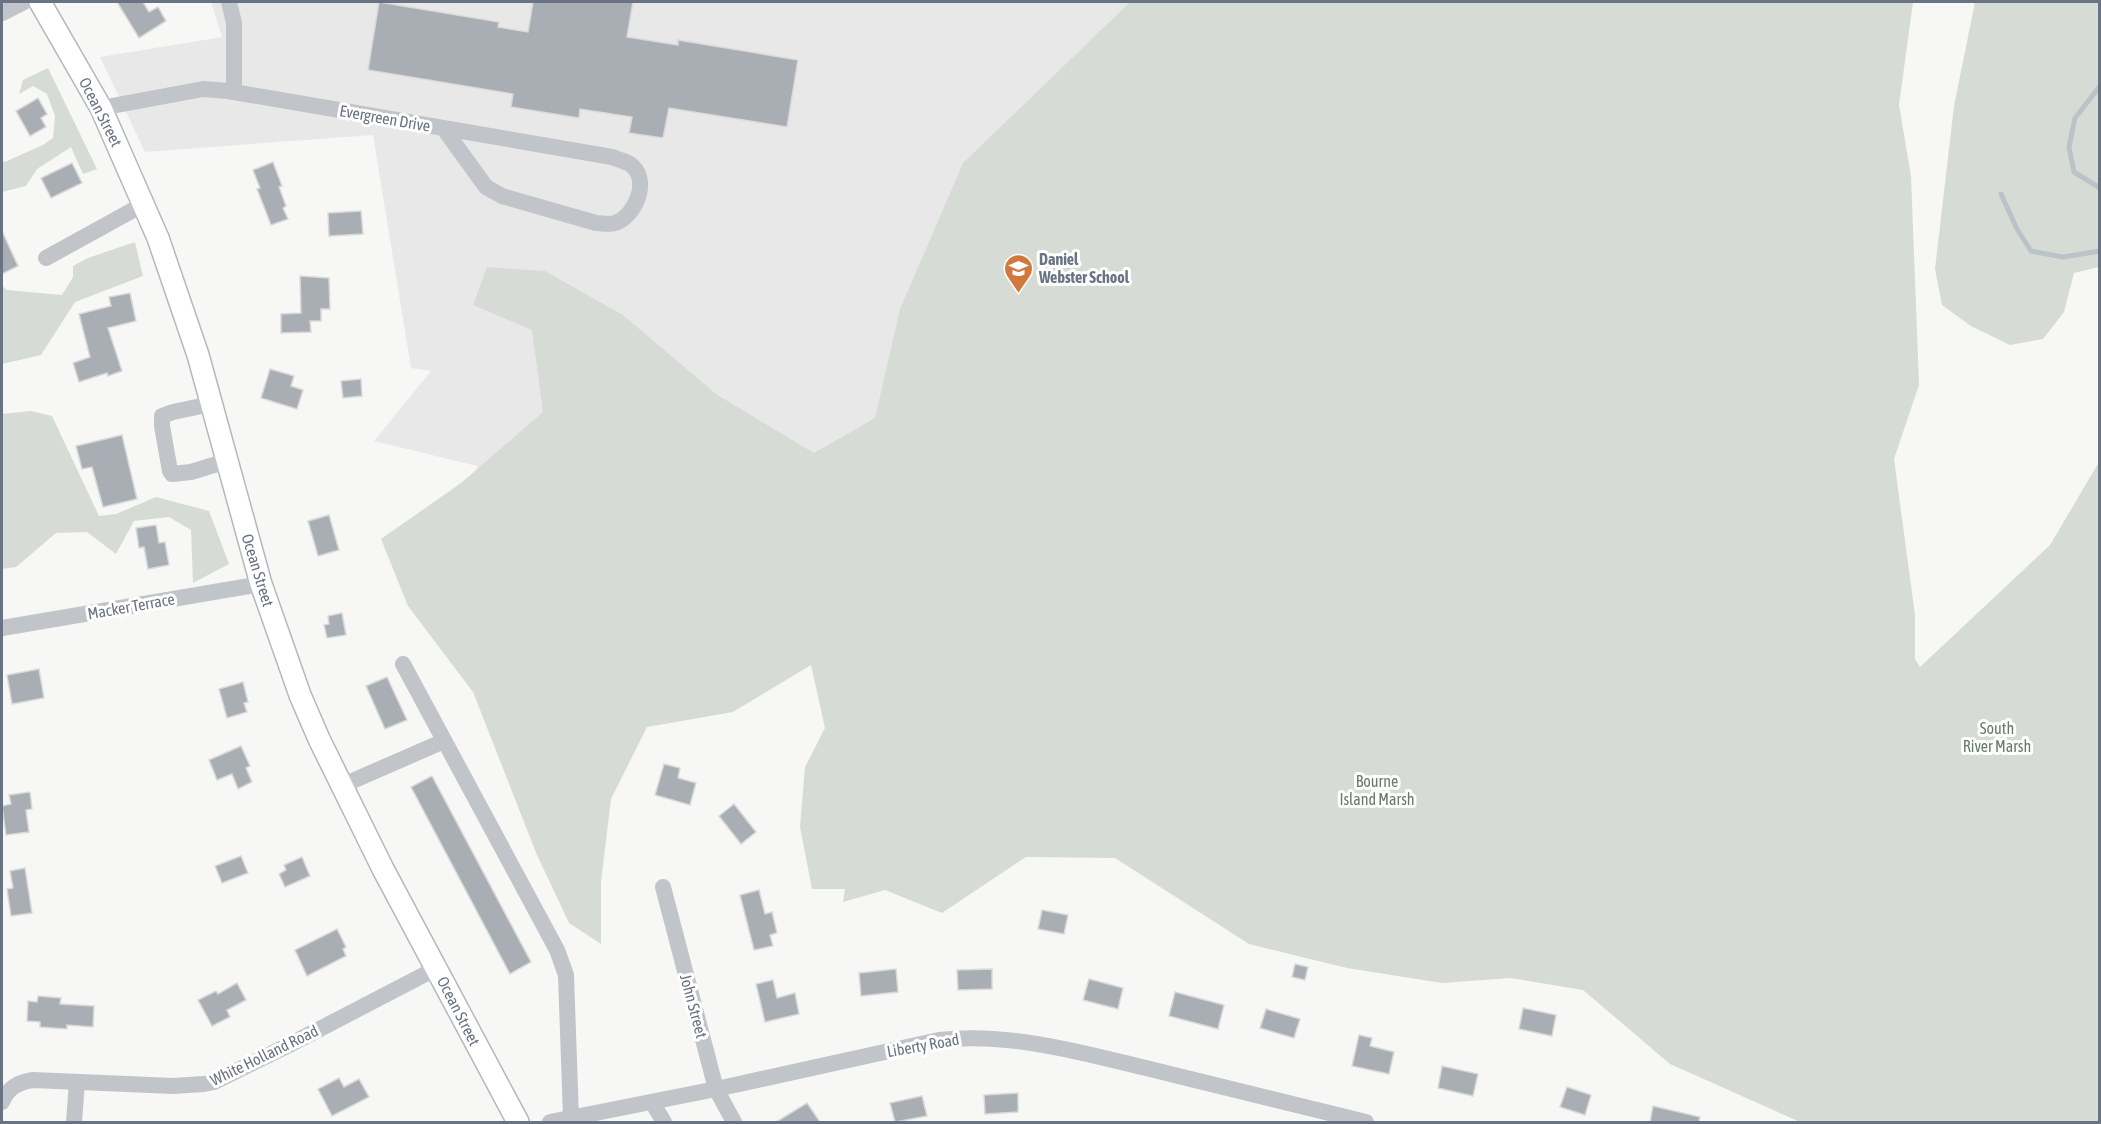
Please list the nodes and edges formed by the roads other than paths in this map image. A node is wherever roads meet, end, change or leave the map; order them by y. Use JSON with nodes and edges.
{"nodes":[{"id":1,"x":24,"y":2,"type":"edge"},
{"id":2,"x":40,"y":2,"type":"edge"},
{"id":3,"x":229,"y":2,"type":"edge"},
{"id":4,"x":2,"y":13,"type":"edge"},
{"id":5,"x":234,"y":92,"type":"junction"},
{"id":6,"x":101,"y":108,"type":"junction"},
{"id":7,"x":444,"y":129,"type":"junction"},
{"id":8,"x":144,"y":204,"type":"junction"},
{"id":9,"x":46,"y":258,"type":"dead end"},
{"id":10,"x":211,"y":404,"type":"junction"},
{"id":11,"x":227,"y":461,"type":"junction"},
{"id":12,"x":261,"y":584,"type":"junction"},
{"id":13,"x":2,"y":628,"type":"edge"},
{"id":14,"x":403,"y":664,"type":"dead end"},
{"id":15,"x":444,"y":741,"type":"junction"},
{"id":16,"x":341,"y":786,"type":"junction"},
{"id":17,"x":663,"y":887,"type":"dead end"},
{"id":18,"x":437,"y":968,"type":"junction"},
{"id":19,"x":77,"y":1082,"type":"junction"},
{"id":20,"x":716,"y":1089,"type":"junction"},
{"id":21,"x":2,"y":1102,"type":"edge"},
{"id":22,"x":652,"y":1102,"type":"junction"},
{"id":23,"x":571,"y":1118,"type":"junction"},
{"id":24,"x":74,"y":1122,"type":"edge"},
{"id":25,"x":518,"y":1122,"type":"edge"},
{"id":26,"x":550,"y":1122,"type":"edge"},
{"id":27,"x":664,"y":1122,"type":"edge"},
{"id":28,"x":734,"y":1122,"type":"edge"},
{"id":29,"x":1366,"y":1122,"type":"edge"}],
"edges":[{"from":1,"to":4,"type":"street"},
{"from":2,"to":6,"type":"main road","name":"Ocean Street"},
{"from":3,"to":5,"type":"street"},
{"from":5,"to":6,"type":"street","name":"Evergreen Drive"},
{"from":5,"to":7,"type":"street","name":"Evergreen Drive"},
{"from":6,"to":8,"type":"main road","name":"Ocean Street"},
{"from":7,"to":7,"type":"street","name":"Evergreen Drive"},
{"from":8,"to":9,"type":"street"},
{"from":8,"to":10,"type":"main road","name":"Ocean Street"},
{"from":10,"to":11,"type":"main road","name":"Ocean Street"},
{"from":10,"to":11,"type":"street"},
{"from":11,"to":12,"type":"main road","name":"Ocean Street"},
{"from":12,"to":13,"type":"street","name":"Macker Terrace"},
{"from":12,"to":16,"type":"main road","name":"Ocean Street"},
{"from":14,"to":15,"type":"street"},
{"from":15,"to":16,"type":"street"},
{"from":15,"to":23,"type":"street"},
{"from":16,"to":18,"type":"main road","name":"Ocean Street"},
{"from":17,"to":20,"type":"street","name":"John Street"},
{"from":18,"to":19,"type":"street","name":"White Holland Road"},
{"from":18,"to":25,"type":"main road","name":"Ocean Street"},
{"from":19,"to":21,"type":"street","name":"White Holland Road"},
{"from":19,"to":24,"type":"street"},
{"from":20,"to":22,"type":"street","name":"Liberty Road"},
{"from":20,"to":28,"type":"street","name":"John Street"},
{"from":20,"to":29,"type":"street","name":"Liberty Road"},
{"from":22,"to":23,"type":"street","name":"Liberty Road"},
{"from":22,"to":27,"type":"street"},
{"from":23,"to":26,"type":"street","name":"Liberty Road"}]}
